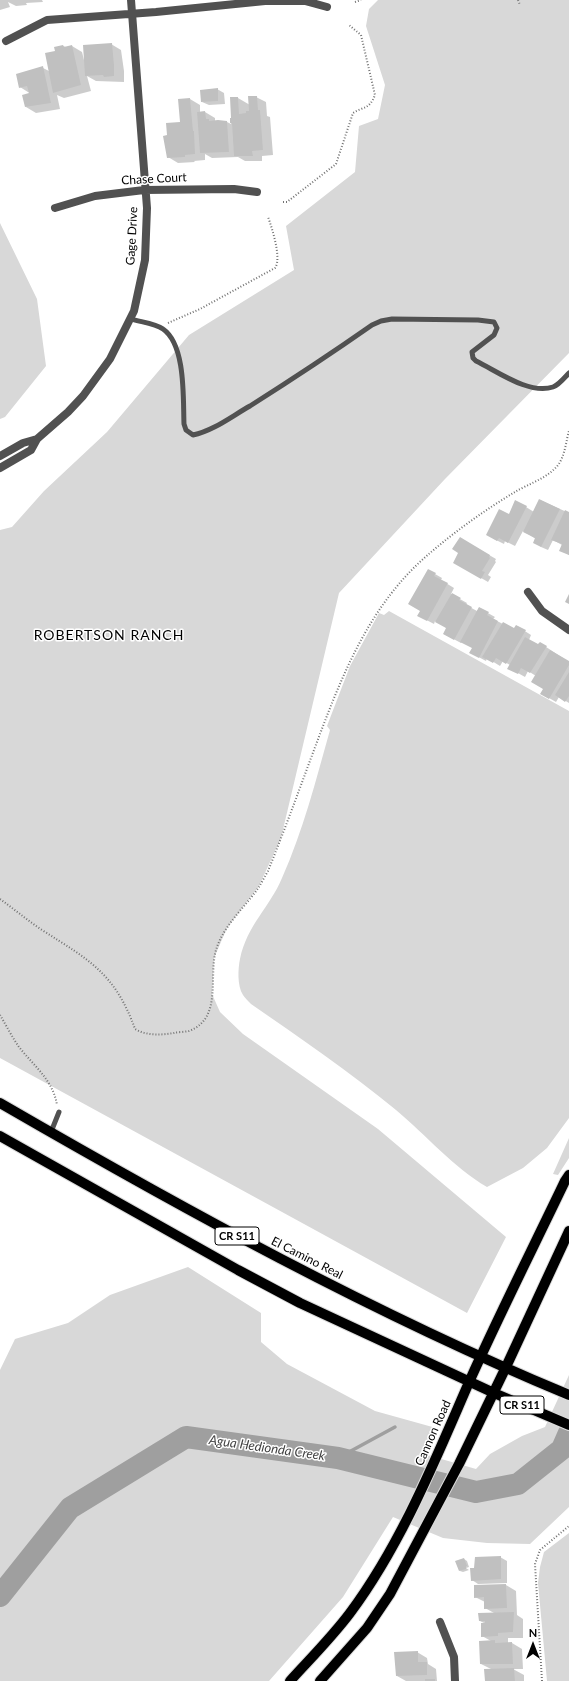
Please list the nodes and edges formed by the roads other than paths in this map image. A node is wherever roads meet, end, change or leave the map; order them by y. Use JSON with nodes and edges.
{"nodes":[{"id":1,"x":131,"y":0,"type":"edge"},
{"id":2,"x":327,"y":7,"type":"dead end"},
{"id":3,"x":132,"y":13,"type":"junction"},
{"id":4,"x":6,"y":41,"type":"dead end"},
{"id":5,"x":144,"y":190,"type":"junction"},
{"id":6,"x":257,"y":192,"type":"dead end"},
{"id":7,"x":54,"y":208,"type":"dead end"},
{"id":8,"x":131,"y":319,"type":"junction"},
{"id":9,"x":569,"y":373,"type":"edge"},
{"id":10,"x":37,"y":439,"type":"junction"},
{"id":11,"x":0,"y":456,"type":"edge"},
{"id":12,"x":0,"y":468,"type":"edge"},
{"id":13,"x":528,"y":592,"type":"dead end"},
{"id":14,"x":569,"y":630,"type":"edge"},
{"id":15,"x":0,"y":1103,"type":"edge"},
{"id":16,"x":59,"y":1112,"type":"road end"},
{"id":17,"x":51,"y":1132,"type":"junction"},
{"id":18,"x":0,"y":1136,"type":"edge"},
{"id":19,"x":569,"y":1175,"type":"edge"},
{"id":20,"x":569,"y":1230,"type":"edge"},
{"id":21,"x":481,"y":1357,"type":"junction"},
{"id":22,"x":506,"y":1368,"type":"junction"},
{"id":23,"x":470,"y":1382,"type":"junction"},
{"id":24,"x":494,"y":1393,"type":"junction"},
{"id":25,"x":565,"y":1394,"type":"edge"},
{"id":26,"x":569,"y":1425,"type":"edge"},
{"id":27,"x":440,"y":1622,"type":"dead end"},
{"id":28,"x":290,"y":1681,"type":"edge"},
{"id":29,"x":320,"y":1681,"type":"edge"},
{"id":30,"x":455,"y":1681,"type":"edge"}],
"edges":[{"from":1,"to":3,"type":"street","name":"Gage Drive"},
{"from":2,"to":3,"type":"street"},
{"from":3,"to":4,"type":"street"},
{"from":3,"to":5,"type":"street","name":"Gage Drive"},
{"from":5,"to":6,"type":"street","name":"Chase Court"},
{"from":5,"to":7,"type":"street","name":"Chase Court"},
{"from":5,"to":8,"type":"street","name":"Gage Drive"},
{"from":8,"to":9,"type":"lane"},
{"from":8,"to":10,"type":"street","name":"Gage Drive"},
{"from":10,"to":11,"type":"street","name":"Gage Drive"},
{"from":10,"to":12,"type":"street","name":"Gage Drive"},
{"from":13,"to":14,"type":"street"},
{"from":15,"to":17,"type":"main road","name":"El Camino Real","number":"CR S11"},
{"from":16,"to":17,"type":"lane"},
{"from":17,"to":21,"type":"main road","name":"El Camino Real","number":"CR S11"},
{"from":18,"to":23,"type":"main road","number":"CR S11"},
{"from":19,"to":21,"type":"main road","name":"Cannon Road"},
{"from":20,"to":22,"type":"main road"},
{"from":21,"to":22,"type":"main road","name":"El Camino Real","number":"CR S11"},
{"from":21,"to":23,"type":"main road","name":"Cannon Road"},
{"from":22,"to":24,"type":"main road"},
{"from":22,"to":25,"type":"main road","name":"El Camino Real","number":"CR S11"},
{"from":23,"to":24,"type":"main road","number":"CR S11"},
{"from":23,"to":28,"type":"main road","name":"Cannon Road"},
{"from":24,"to":26,"type":"main road","number":"CR S11"},
{"from":24,"to":29,"type":"main road"},
{"from":27,"to":30,"type":"street"}]}
